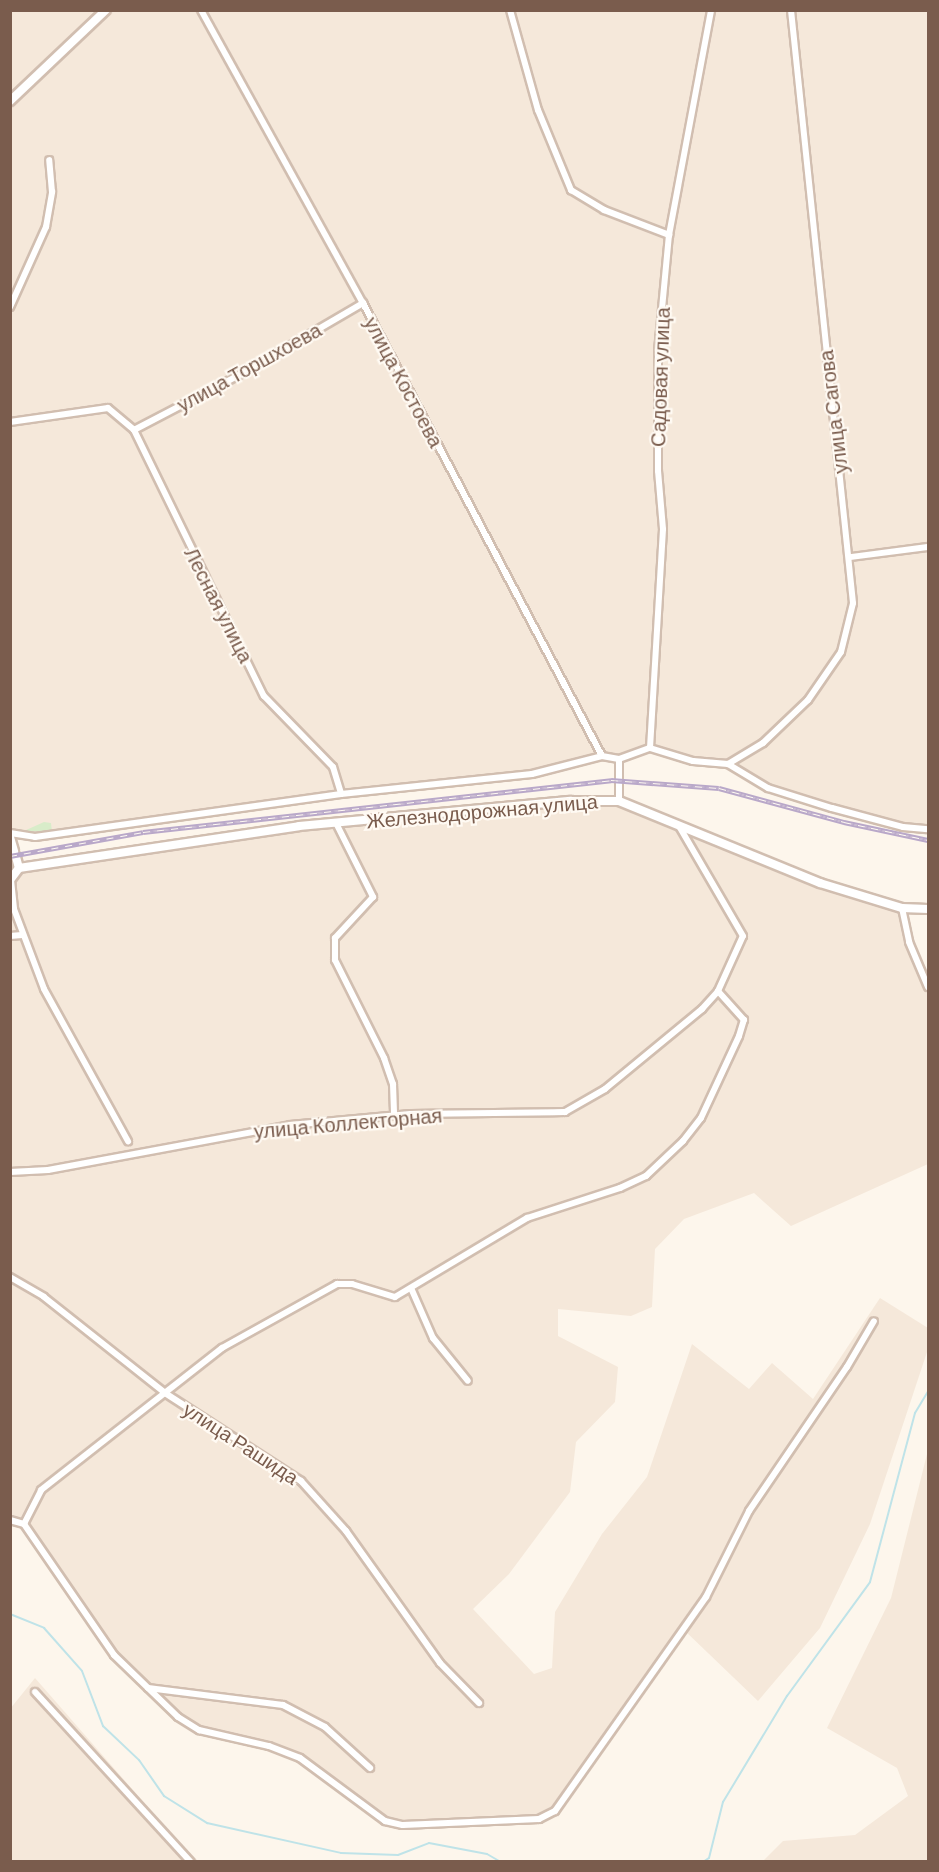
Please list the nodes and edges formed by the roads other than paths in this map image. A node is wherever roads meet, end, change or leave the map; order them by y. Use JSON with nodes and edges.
{"nodes":[{"id":1,"x":106,"y":10,"type":"edge"},
{"id":2,"x":201,"y":10,"type":"edge"},
{"id":3,"x":510,"y":10,"type":"edge"},
{"id":4,"x":711,"y":10,"type":"edge"},
{"id":5,"x":791,"y":10,"type":"edge"},
{"id":6,"x":10,"y":101,"type":"edge"},
{"id":7,"x":49,"y":160,"type":"dead end"},
{"id":8,"x":669,"y":235,"type":"junction"},
{"id":9,"x":363,"y":303,"type":"junction"},
{"id":10,"x":10,"y":307,"type":"edge"},
{"id":11,"x":10,"y":422,"type":"edge"},
{"id":12,"x":134,"y":430,"type":"junction"},
{"id":13,"x":928,"y":547,"type":"edge"},
{"id":14,"x":851,"y":557,"type":"junction"},
{"id":15,"x":650,"y":748,"type":"junction"},
{"id":16,"x":603,"y":756,"type":"junction"},
{"id":17,"x":619,"y":759,"type":"junction"},
{"id":18,"x":728,"y":764,"type":"junction"},
{"id":19,"x":341,"y":794,"type":"junction"},
{"id":20,"x":619,"y":801,"type":"junction"},
{"id":21,"x":336,"y":823,"type":"junction"},
{"id":22,"x":679,"y":826,"type":"junction"},
{"id":23,"x":928,"y":829,"type":"edge"},
{"id":24,"x":10,"y":835,"type":"edge"},
{"id":25,"x":19,"y":868,"type":"junction"},
{"id":26,"x":11,"y":880,"type":"edge"},
{"id":27,"x":902,"y":908,"type":"junction"},
{"id":28,"x":928,"y":909,"type":"edge"},
{"id":29,"x":22,"y":935,"type":"junction"},
{"id":30,"x":10,"y":936,"type":"edge"},
{"id":31,"x":928,"y":987,"type":"edge"},
{"id":32,"x":718,"y":991,"type":"junction"},
{"id":33,"x":394,"y":1115,"type":"junction"},
{"id":34,"x":128,"y":1141,"type":"dead end"},
{"id":35,"x":10,"y":1172,"type":"edge"},
{"id":36,"x":10,"y":1277,"type":"edge"},
{"id":37,"x":411,"y":1287,"type":"junction"},
{"id":38,"x":874,"y":1321,"type":"dead end"},
{"id":39,"x":468,"y":1381,"type":"dead end"},
{"id":40,"x":165,"y":1393,"type":"junction"},
{"id":41,"x":10,"y":1520,"type":"edge"},
{"id":42,"x":24,"y":1524,"type":"junction"},
{"id":43,"x":148,"y":1688,"type":"junction"},
{"id":44,"x":34,"y":1692,"type":"dead end"},
{"id":45,"x":479,"y":1703,"type":"dead end"},
{"id":46,"x":370,"y":1768,"type":"dead end"},
{"id":47,"x":191,"y":1862,"type":"edge"}],
"edges":[{"from":1,"to":6,"type":"street"},
{"from":2,"to":9,"type":"street","name":"улица Костоева"},
{"from":3,"to":8,"type":"street"},
{"from":4,"to":8,"type":"street","name":"Садовая улица"},
{"from":5,"to":14,"type":"street","name":"улица Сагова"},
{"from":7,"to":10,"type":"street"},
{"from":8,"to":15,"type":"street","name":"Садовая улица"},
{"from":9,"to":12,"type":"street","name":"улица Торшхоева"},
{"from":9,"to":16,"type":"street","name":"улица Костоева"},
{"from":11,"to":12,"type":"street","name":"Лесная улица"},
{"from":12,"to":19,"type":"street","name":"Лесная улица"},
{"from":13,"to":14,"type":"street"},
{"from":14,"to":18,"type":"street","name":"улица Сагова"},
{"from":15,"to":17,"type":"street"},
{"from":15,"to":18,"type":"street"},
{"from":16,"to":17,"type":"street"},
{"from":16,"to":19,"type":"street"},
{"from":17,"to":20,"type":"street"},
{"from":18,"to":23,"type":"street"},
{"from":19,"to":24,"type":"street"},
{"from":20,"to":21,"type":"street","name":"Железнодорожная улица"},
{"from":20,"to":22,"type":"street","name":"Железнодорожная улица"},
{"from":21,"to":25,"type":"street","name":"Железнодорожная улица"},
{"from":21,"to":33,"type":"street"},
{"from":22,"to":27,"type":"street","name":"Железнодорожная улица"},
{"from":22,"to":32,"type":"street","name":"улица Коллекторная"},
{"from":24,"to":25,"type":"street"},
{"from":25,"to":26,"type":"street"},
{"from":26,"to":29,"type":"street"},
{"from":27,"to":28,"type":"street","name":"Железнодорожная улица"},
{"from":27,"to":31,"type":"street"},
{"from":29,"to":30,"type":"street"},
{"from":29,"to":34,"type":"street"},
{"from":32,"to":33,"type":"street","name":"улица Коллекторная"},
{"from":32,"to":37,"type":"street"},
{"from":33,"to":35,"type":"street","name":"улица Коллекторная"},
{"from":36,"to":40,"type":"street","name":"улица Рашида"},
{"from":37,"to":39,"type":"street"},
{"from":37,"to":40,"type":"street"},
{"from":38,"to":43,"type":"street"},
{"from":40,"to":42,"type":"street"},
{"from":40,"to":45,"type":"street","name":"улица Рашида"},
{"from":41,"to":42,"type":"street"},
{"from":42,"to":43,"type":"street"},
{"from":43,"to":46,"type":"street"},
{"from":44,"to":47,"type":"street"}]}
